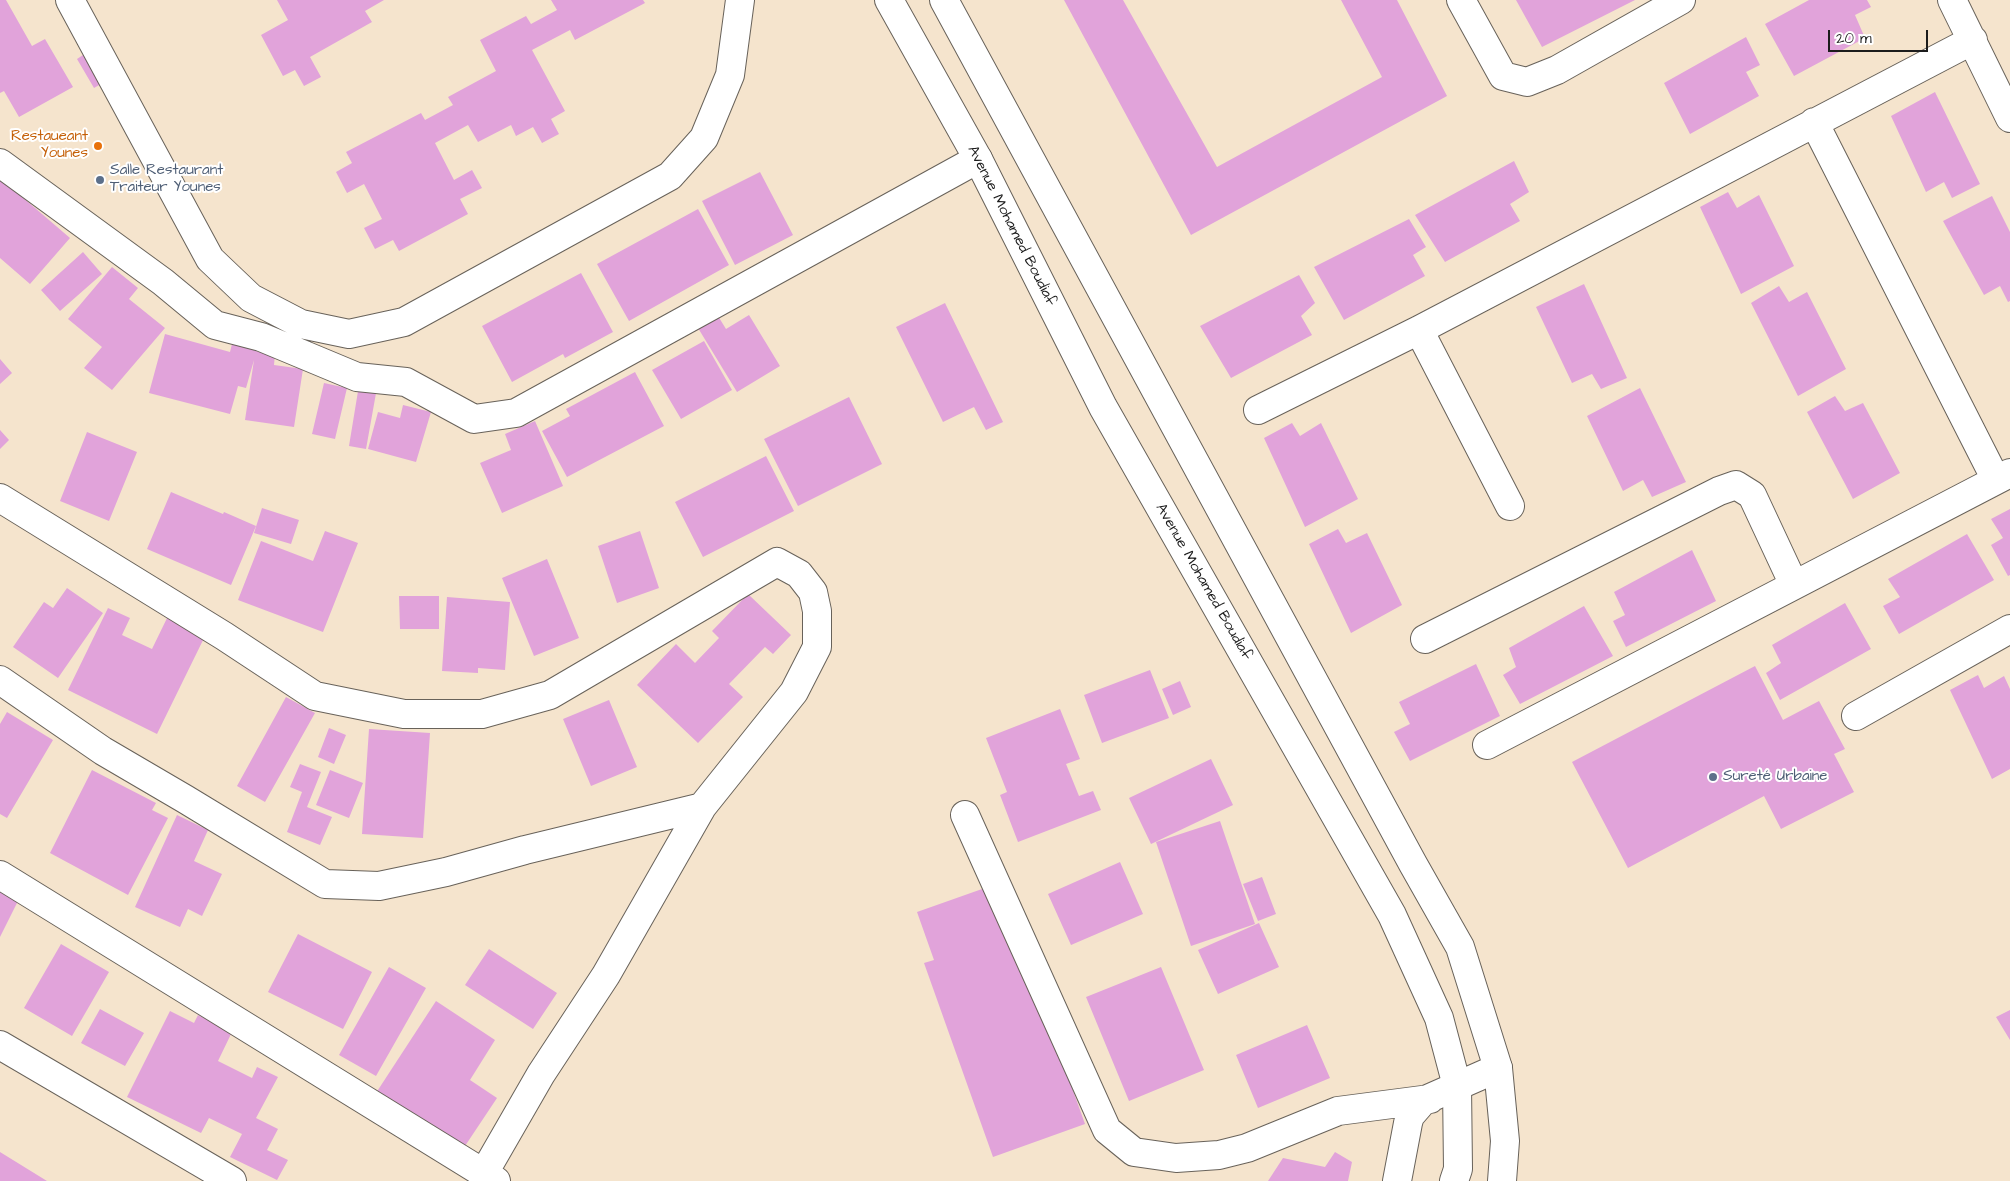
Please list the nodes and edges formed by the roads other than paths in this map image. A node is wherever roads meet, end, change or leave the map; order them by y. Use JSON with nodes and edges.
{"nodes":[{"id":1,"x":70,"y":0,"type":"edge"},
{"id":2,"x":740,"y":0,"type":"edge"},
{"id":3,"x":889,"y":0,"type":"edge"},
{"id":4,"x":944,"y":0,"type":"edge"},
{"id":5,"x":1461,"y":0,"type":"edge"},
{"id":6,"x":1681,"y":0,"type":"edge"},
{"id":7,"x":1952,"y":0,"type":"edge"},
{"id":8,"x":1973,"y":40,"type":"junction"},
{"id":9,"x":2010,"y":118,"type":"edge"},
{"id":10,"x":1814,"y":122,"type":"junction"},
{"id":11,"x":978,"y":159,"type":"junction"},
{"id":12,"x":0,"y":163,"type":"edge"},
{"id":13,"x":1420,"y":330,"type":"junction"},
{"id":14,"x":1258,"y":410,"type":"dead end"},
{"id":15,"x":2003,"y":477,"type":"edge"},
{"id":16,"x":0,"y":498,"type":"edge"},
{"id":17,"x":1510,"y":506,"type":"dead end"},
{"id":18,"x":1794,"y":585,"type":"junction"},
{"id":19,"x":2010,"y":629,"type":"edge"},
{"id":20,"x":1425,"y":639,"type":"dead end"},
{"id":21,"x":0,"y":680,"type":"edge"},
{"id":22,"x":1856,"y":716,"type":"dead end"},
{"id":23,"x":1487,"y":745,"type":"dead end"},
{"id":24,"x":702,"y":807,"type":"junction"},
{"id":25,"x":965,"y":815,"type":"dead end"},
{"id":26,"x":0,"y":875,"type":"edge"},
{"id":27,"x":0,"y":1045,"type":"edge"},
{"id":28,"x":1498,"y":1068,"type":"junction"},
{"id":29,"x":1457,"y":1086,"type":"junction"},
{"id":30,"x":1430,"y":1099,"type":"junction"},
{"id":31,"x":479,"y":1175,"type":"edge"},
{"id":32,"x":232,"y":1181,"type":"edge"},
{"id":33,"x":1397,"y":1181,"type":"edge"},
{"id":34,"x":1454,"y":1181,"type":"edge"},
{"id":35,"x":1502,"y":1181,"type":"edge"}],
"edges":[{"from":1,"to":2,"type":"street"},
{"from":3,"to":11,"type":"street","name":"Avenue Mohamed Boudiaf"},
{"from":4,"to":28,"type":"street"},
{"from":5,"to":6,"type":"street"},
{"from":7,"to":8,"type":"street"},
{"from":8,"to":9,"type":"street"},
{"from":8,"to":10,"type":"street"},
{"from":10,"to":13,"type":"street"},
{"from":10,"to":15,"type":"street"},
{"from":11,"to":12,"type":"street"},
{"from":11,"to":29,"type":"street","name":"Avenue Mohamed Boudiaf"},
{"from":13,"to":14,"type":"street"},
{"from":13,"to":17,"type":"street"},
{"from":15,"to":18,"type":"street"},
{"from":16,"to":24,"type":"street"},
{"from":18,"to":20,"type":"street"},
{"from":18,"to":23,"type":"street"},
{"from":19,"to":22,"type":"street"},
{"from":21,"to":24,"type":"street"},
{"from":24,"to":31,"type":"street"},
{"from":25,"to":30,"type":"street"},
{"from":26,"to":31,"type":"street"},
{"from":27,"to":32,"type":"street"},
{"from":28,"to":29,"type":"street"},
{"from":28,"to":35,"type":"street"},
{"from":29,"to":30,"type":"street"},
{"from":29,"to":34,"type":"street","name":"Avenue Mohamed Boudiaf"},
{"from":30,"to":33,"type":"street"}]}
